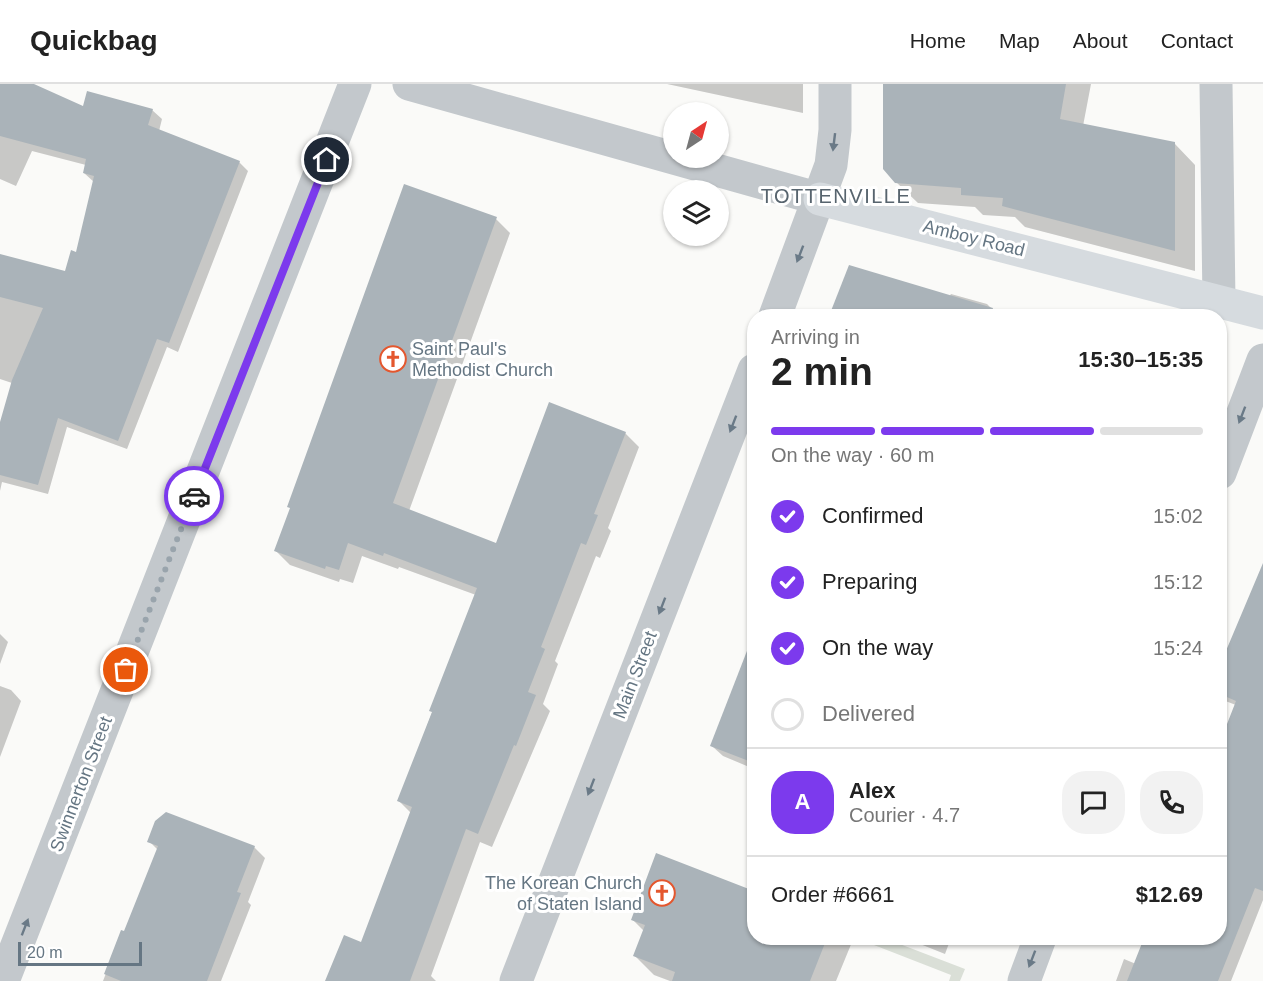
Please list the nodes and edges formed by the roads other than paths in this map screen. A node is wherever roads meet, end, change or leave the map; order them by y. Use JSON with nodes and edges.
{"nodes":[{"id":1,"x":355,"y":84,"type":"edge"},
{"id":2,"x":409,"y":84,"type":"edge"},
{"id":3,"x":835,"y":84,"type":"edge"},
{"id":4,"x":1216,"y":84,"type":"edge"},
{"id":5,"x":820,"y":199,"type":"junction"},
{"id":6,"x":1219,"y":302,"type":"junction"},
{"id":7,"x":778,"y":309,"type":"edge"},
{"id":8,"x":1263,"y":313,"type":"edge"},
{"id":9,"x":1263,"y":360,"type":"edge"},
{"id":10,"x":747,"y":388,"type":"edge"},
{"id":11,"x":1227,"y":455,"type":"edge"},
{"id":12,"x":1037,"y":945,"type":"edge"},
{"id":13,"x":3,"y":981,"type":"edge"},
{"id":14,"x":516,"y":981,"type":"edge"},
{"id":15,"x":1024,"y":981,"type":"edge"}],
"edges":[{"from":13,"to":1,"type":"street","name":"Swinnerton Street","one_way":true},
{"from":2,"to":5,"type":"street","name":"Amboy Road"},
{"from":3,"to":5,"type":"street","one_way":true},
{"from":4,"to":6,"type":"street"},
{"from":5,"to":6,"type":"main road","name":"Amboy Road"},
{"from":5,"to":7,"type":"street","one_way":true},
{"from":6,"to":8,"type":"main road","name":"Amboy Road"},
{"from":9,"to":11,"type":"street","one_way":true},
{"from":10,"to":14,"type":"street","name":"Main Street","one_way":true},
{"from":12,"to":15,"type":"street","one_way":true}]}
